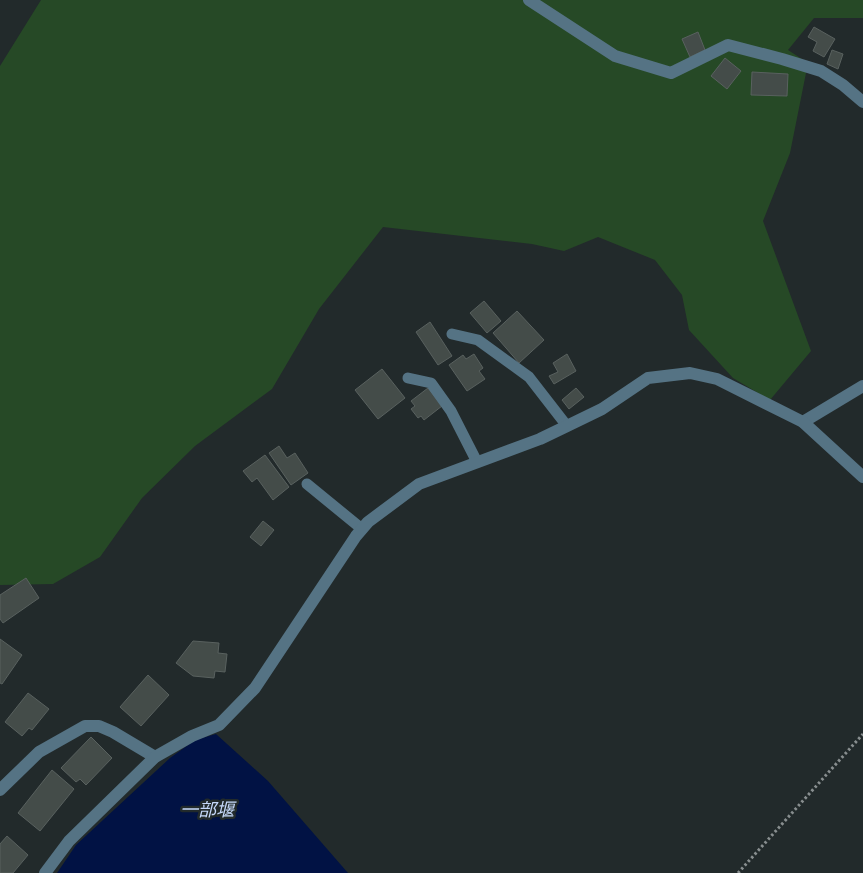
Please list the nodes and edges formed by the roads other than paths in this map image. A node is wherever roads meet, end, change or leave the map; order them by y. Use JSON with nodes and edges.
{"nodes":[{"id":1,"x":529,"y":0,"type":"edge"},
{"id":2,"x":863,"y":102,"type":"edge"},
{"id":3,"x":452,"y":334,"type":"dead end"},
{"id":4,"x":408,"y":378,"type":"dead end"},
{"id":5,"x":863,"y":386,"type":"edge"},
{"id":6,"x":803,"y":422,"type":"junction"},
{"id":7,"x":567,"y":426,"type":"junction"},
{"id":8,"x":477,"y":462,"type":"junction"},
{"id":9,"x":863,"y":478,"type":"edge"},
{"id":10,"x":307,"y":484,"type":"dead end"},
{"id":11,"x":362,"y":528,"type":"junction"},
{"id":12,"x":155,"y":757,"type":"junction"},
{"id":13,"x":0,"y":790,"type":"edge"},
{"id":14,"x":45,"y":873,"type":"edge"}],
"edges":[{"from":1,"to":2,"type":"street"},
{"from":3,"to":7,"type":"lane"},
{"from":4,"to":8,"type":"lane"},
{"from":5,"to":6,"type":"street"},
{"from":6,"to":7,"type":"street"},
{"from":6,"to":9,"type":"street"},
{"from":7,"to":8,"type":"street"},
{"from":8,"to":11,"type":"street"},
{"from":10,"to":11,"type":"lane"},
{"from":11,"to":12,"type":"street"},
{"from":12,"to":13,"type":"street"},
{"from":12,"to":14,"type":"street"}]}
